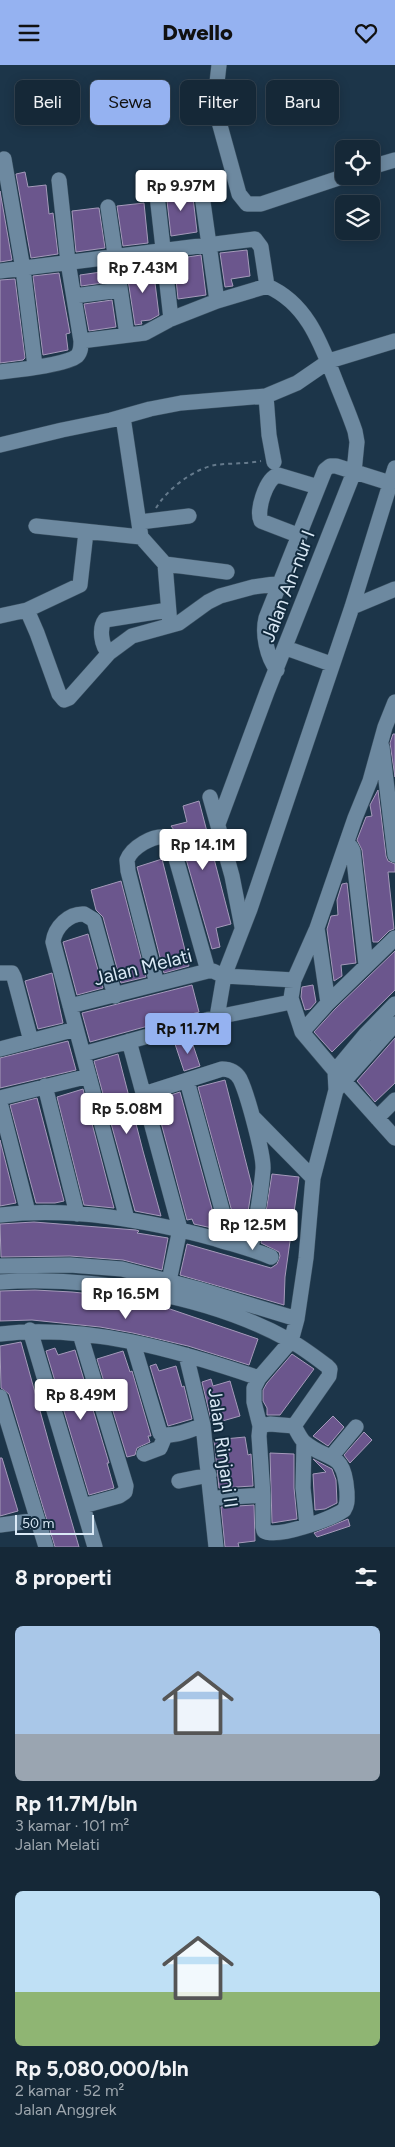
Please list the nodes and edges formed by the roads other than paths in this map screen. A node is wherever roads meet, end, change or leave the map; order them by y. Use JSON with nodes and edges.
{"nodes":[{"id":1,"x":219,"y":65,"type":"edge"},
{"id":2,"x":4,"y":159,"type":"dead end"},
{"id":3,"x":395,"y":160,"type":"edge"},
{"id":4,"x":380,"y":164,"type":"edge"},
{"id":5,"x":335,"y":179,"type":"edge"},
{"id":6,"x":59,"y":180,"type":"dead end"},
{"id":7,"x":200,"y":181,"type":"dead end"},
{"id":8,"x":157,"y":195,"type":"dead end"},
{"id":9,"x":108,"y":207,"type":"dead end"},
{"id":10,"x":208,"y":244,"type":"junction"},
{"id":11,"x":162,"y":250,"type":"junction"},
{"id":12,"x":116,"y":256,"type":"junction"},
{"id":13,"x":68,"y":262,"type":"junction"},
{"id":14,"x":23,"y":269,"type":"junction"},
{"id":15,"x":0,"y":271,"type":"edge"},
{"id":16,"x":266,"y":285,"type":"junction"},
{"id":17,"x":120,"y":290,"type":"junction"},
{"id":18,"x":74,"y":296,"type":"junction"},
{"id":19,"x":217,"y":301,"type":"junction"},
{"id":20,"x":171,"y":319,"type":"junction"},
{"id":21,"x":127,"y":335,"type":"junction"},
{"id":22,"x":81,"y":341,"type":"junction"},
{"id":23,"x":395,"y":341,"type":"edge"},
{"id":24,"x":329,"y":361,"type":"junction"},
{"id":25,"x":35,"y":367,"type":"junction"},
{"id":26,"x":0,"y":372,"type":"edge"},
{"id":27,"x":266,"y":396,"type":"junction"},
{"id":28,"x":123,"y":417,"type":"junction"},
{"id":29,"x":0,"y":445,"type":"edge"},
{"id":30,"x":274,"y":462,"type":"road end"},
{"id":31,"x":395,"y":468,"type":"edge"},
{"id":32,"x":354,"y":472,"type":"junction"},
{"id":33,"x":390,"y":483,"type":"junction"},
{"id":34,"x":318,"y":487,"type":"junction"},
{"id":35,"x":188,"y":516,"type":"dead end"},
{"id":36,"x":146,"y":520,"type":"junction"},
{"id":37,"x":36,"y":526,"type":"dead end"},
{"id":38,"x":86,"y":532,"type":"junction"},
{"id":39,"x":300,"y":536,"type":"junction"},
{"id":40,"x":141,"y":537,"type":"junction"},
{"id":41,"x":166,"y":563,"type":"junction"},
{"id":42,"x":227,"y":572,"type":"dead end"},
{"id":43,"x":281,"y":583,"type":"junction"},
{"id":44,"x":395,"y":589,"type":"edge"},
{"id":45,"x":352,"y":607,"type":"junction"},
{"id":46,"x":27,"y":610,"type":"junction"},
{"id":47,"x":0,"y":616,"type":"edge"},
{"id":48,"x":169,"y":617,"type":"junction"},
{"id":49,"x":286,"y":648,"type":"junction"},
{"id":50,"x":108,"y":653,"type":"junction"},
{"id":51,"x":331,"y":664,"type":"junction"},
{"id":52,"x":277,"y":670,"type":"junction"},
{"id":53,"x":395,"y":702,"type":"edge"},
{"id":54,"x":390,"y":726,"type":"edge"},
{"id":55,"x":380,"y":743,"type":"junction"},
{"id":56,"x":210,"y":797,"type":"dead end"},
{"id":57,"x":218,"y":824,"type":"junction"},
{"id":58,"x":347,"y":845,"type":"junction"},
{"id":59,"x":395,"y":855,"type":"edge"},
{"id":60,"x":242,"y":928,"type":"junction"},
{"id":61,"x":317,"y":928,"type":"junction"},
{"id":62,"x":395,"y":938,"type":"edge"},
{"id":63,"x":366,"y":965,"type":"junction"},
{"id":64,"x":208,"y":971,"type":"junction"},
{"id":65,"x":0,"y":973,"type":"edge"},
{"id":66,"x":224,"y":976,"type":"junction"},
{"id":67,"x":294,"y":980,"type":"junction"},
{"id":68,"x":157,"y":984,"type":"junction"},
{"id":69,"x":115,"y":996,"type":"junction"},
{"id":70,"x":292,"y":1002,"type":"junction"},
{"id":71,"x":328,"y":1003,"type":"junction"},
{"id":72,"x":395,"y":1004,"type":"edge"},
{"id":73,"x":70,"y":1006,"type":"junction"},
{"id":74,"x":217,"y":1017,"type":"junction"},
{"id":75,"x":395,"y":1024,"type":"edge"},
{"id":76,"x":76,"y":1029,"type":"junction"},
{"id":77,"x":302,"y":1032,"type":"junction"},
{"id":78,"x":32,"y":1041,"type":"junction"},
{"id":79,"x":129,"y":1041,"type":"junction"},
{"id":80,"x":0,"y":1049,"type":"edge"},
{"id":81,"x":83,"y":1054,"type":"junction"},
{"id":82,"x":89,"y":1076,"type":"junction"},
{"id":83,"x":187,"y":1081,"type":"junction"},
{"id":84,"x":338,"y":1081,"type":"junction"},
{"id":85,"x":45,"y":1086,"type":"junction"},
{"id":86,"x":144,"y":1094,"type":"junction"},
{"id":87,"x":0,"y":1100,"type":"edge"},
{"id":88,"x":395,"y":1100,"type":"edge"},
{"id":89,"x":253,"y":1117,"type":"junction"},
{"id":90,"x":376,"y":1117,"type":"junction"},
{"id":91,"x":395,"y":1138,"type":"edge"},
{"id":92,"x":283,"y":1149,"type":"junction"},
{"id":93,"x":264,"y":1166,"type":"junction"},
{"id":94,"x":313,"y":1178,"type":"junction"},
{"id":95,"x":28,"y":1212,"type":"junction"},
{"id":96,"x":77,"y":1214,"type":"junction"},
{"id":97,"x":0,"y":1215,"type":"edge"},
{"id":98,"x":127,"y":1219,"type":"junction"},
{"id":99,"x":180,"y":1229,"type":"junction"},
{"id":100,"x":231,"y":1243,"type":"junction"},
{"id":101,"x":251,"y":1248,"type":"junction"},
{"id":102,"x":270,"y":1257,"type":"dead end"},
{"id":103,"x":0,"y":1265,"type":"edge"},
{"id":104,"x":169,"y":1281,"type":"junction"},
{"id":105,"x":0,"y":1282,"type":"edge"},
{"id":106,"x":297,"y":1319,"type":"junction"},
{"id":107,"x":30,"y":1330,"type":"junction"},
{"id":108,"x":0,"y":1334,"type":"edge"},
{"id":109,"x":80,"y":1334,"type":"junction"},
{"id":110,"x":291,"y":1341,"type":"junction"},
{"id":111,"x":133,"y":1343,"type":"junction"},
{"id":112,"x":186,"y":1355,"type":"junction"},
{"id":113,"x":259,"y":1378,"type":"junction"},
{"id":114,"x":0,"y":1397,"type":"edge"},
{"id":115,"x":203,"y":1425,"type":"junction"},
{"id":116,"x":260,"y":1426,"type":"junction"},
{"id":117,"x":294,"y":1426,"type":"junction"},
{"id":118,"x":356,"y":1427,"type":"dead end"},
{"id":119,"x":165,"y":1436,"type":"junction"},
{"id":120,"x":212,"y":1441,"type":"dead end"},
{"id":121,"x":304,"y":1442,"type":"junction"},
{"id":122,"x":144,"y":1454,"type":"dead end"},
{"id":123,"x":331,"y":1457,"type":"junction"},
{"id":124,"x":209,"y":1475,"type":"junction"},
{"id":125,"x":179,"y":1481,"type":"dead end"},
{"id":126,"x":263,"y":1495,"type":"junction"},
{"id":127,"x":217,"y":1497,"type":"junction"},
{"id":128,"x":83,"y":1506,"type":"junction"},
{"id":129,"x":38,"y":1519,"type":"junction"},
{"id":130,"x":0,"y":1525,"type":"edge"},
{"id":131,"x":307,"y":1525,"type":"junction"},
{"id":132,"x":46,"y":1547,"type":"edge"},
{"id":133,"x":95,"y":1547,"type":"edge"},
{"id":134,"x":216,"y":1547,"type":"edge"},
{"id":135,"x":222,"y":1547,"type":"edge"}],
"edges":[{"from":1,"to":5,"type":"street"},
{"from":2,"to":14,"type":"street"},
{"from":3,"to":4,"type":"street"},
{"from":6,"to":13,"type":"street"},
{"from":7,"to":10,"type":"street"},
{"from":8,"to":11,"type":"street"},
{"from":9,"to":12,"type":"street"},
{"from":10,"to":11,"type":"street"},
{"from":10,"to":16,"type":"street"},
{"from":10,"to":19,"type":"street"},
{"from":11,"to":12,"type":"street"},
{"from":11,"to":20,"type":"street"},
{"from":12,"to":13,"type":"street"},
{"from":12,"to":17,"type":"street"},
{"from":13,"to":14,"type":"street"},
{"from":13,"to":18,"type":"street"},
{"from":14,"to":15,"type":"street"},
{"from":14,"to":25,"type":"street"},
{"from":16,"to":19,"type":"street"},
{"from":16,"to":24,"type":"street","name":"Jalan An-nur I"},
{"from":17,"to":18,"type":"street"},
{"from":17,"to":21,"type":"street"},
{"from":18,"to":22,"type":"street"},
{"from":19,"to":20,"type":"street"},
{"from":20,"to":21,"type":"street"},
{"from":21,"to":22,"type":"street"},
{"from":22,"to":25,"type":"street"},
{"from":23,"to":24,"type":"street"},
{"from":24,"to":27,"type":"street"},
{"from":24,"to":32,"type":"street","name":"Jalan An-nur I"},
{"from":25,"to":26,"type":"street"},
{"from":27,"to":28,"type":"street"},
{"from":27,"to":30,"type":"street"},
{"from":28,"to":29,"type":"street"},
{"from":28,"to":36,"type":"street"},
{"from":31,"to":33,"type":"street"},
{"from":32,"to":33,"type":"street"},
{"from":32,"to":34,"type":"street"},
{"from":32,"to":49,"type":"street","name":"Jalan An-nur I"},
{"from":33,"to":45,"type":"street"},
{"from":34,"to":39,"type":"street"},
{"from":34,"to":39,"type":"street"},
{"from":35,"to":36,"type":"street"},
{"from":36,"to":40,"type":"street"},
{"from":37,"to":38,"type":"street"},
{"from":38,"to":40,"type":"street"},
{"from":38,"to":46,"type":"street"},
{"from":39,"to":43,"type":"street"},
{"from":40,"to":41,"type":"street"},
{"from":41,"to":42,"type":"street"},
{"from":41,"to":48,"type":"street"},
{"from":43,"to":48,"type":"street"},
{"from":43,"to":52,"type":"street"},
{"from":44,"to":45,"type":"street"},
{"from":45,"to":51,"type":"street"},
{"from":46,"to":47,"type":"street"},
{"from":46,"to":50,"type":"street"},
{"from":48,"to":50,"type":"street"},
{"from":48,"to":50,"type":"street"},
{"from":49,"to":51,"type":"street"},
{"from":49,"to":52,"type":"street","name":"Jalan An-nur I"},
{"from":51,"to":60,"type":"street"},
{"from":52,"to":57,"type":"street","name":"Jalan An-nur I"},
{"from":53,"to":54,"type":"street"},
{"from":54,"to":55,"type":"street"},
{"from":55,"to":58,"type":"street"},
{"from":55,"to":59,"type":"street"},
{"from":56,"to":57,"type":"street"},
{"from":57,"to":60,"type":"street"},
{"from":58,"to":61,"type":"street"},
{"from":58,"to":63,"type":"street"},
{"from":60,"to":66,"type":"street"},
{"from":61,"to":67,"type":"street"},
{"from":61,"to":71,"type":"street"},
{"from":62,"to":63,"type":"street"},
{"from":63,"to":71,"type":"street"},
{"from":64,"to":66,"type":"street","name":"Jalan Melati"},
{"from":64,"to":68,"type":"street","name":"Jalan Melati"},
{"from":64,"to":68,"type":"street"},
{"from":65,"to":78,"type":"street"},
{"from":66,"to":67,"type":"street","name":"Jalan Melati"},
{"from":66,"to":74,"type":"street"},
{"from":67,"to":70,"type":"street"},
{"from":68,"to":69,"type":"street","name":"Jalan Melati"},
{"from":69,"to":73,"type":"street","name":"Jalan Melati"},
{"from":69,"to":73,"type":"street"},
{"from":70,"to":74,"type":"street"},
{"from":70,"to":77,"type":"street"},
{"from":71,"to":77,"type":"street"},
{"from":72,"to":84,"type":"street"},
{"from":73,"to":76,"type":"street"},
{"from":74,"to":79,"type":"street"},
{"from":75,"to":84,"type":"street"},
{"from":76,"to":78,"type":"street"},
{"from":76,"to":81,"type":"street"},
{"from":77,"to":84,"type":"street"},
{"from":78,"to":80,"type":"street"},
{"from":79,"to":81,"type":"street"},
{"from":79,"to":86,"type":"street"},
{"from":81,"to":82,"type":"street"},
{"from":82,"to":85,"type":"street"},
{"from":82,"to":98,"type":"street"},
{"from":83,"to":86,"type":"street"},
{"from":83,"to":89,"type":"street"},
{"from":83,"to":100,"type":"street"},
{"from":84,"to":90,"type":"street"},
{"from":84,"to":94,"type":"street"},
{"from":85,"to":87,"type":"street"},
{"from":85,"to":96,"type":"street"},
{"from":86,"to":99,"type":"street"},
{"from":87,"to":95,"type":"street"},
{"from":88,"to":90,"type":"street"},
{"from":89,"to":92,"type":"street"},
{"from":89,"to":93,"type":"street"},
{"from":90,"to":91,"type":"street"},
{"from":92,"to":93,"type":"street"},
{"from":92,"to":94,"type":"street"},
{"from":93,"to":101,"type":"street"},
{"from":94,"to":106,"type":"street"},
{"from":95,"to":96,"type":"street"},
{"from":95,"to":97,"type":"street"},
{"from":96,"to":98,"type":"street"},
{"from":98,"to":99,"type":"street"},
{"from":99,"to":100,"type":"street"},
{"from":99,"to":104,"type":"street"},
{"from":100,"to":101,"type":"street"},
{"from":101,"to":102,"type":"street"},
{"from":103,"to":104,"type":"street"},
{"from":104,"to":106,"type":"street"},
{"from":105,"to":110,"type":"street"},
{"from":106,"to":110,"type":"street"},
{"from":107,"to":108,"type":"street"},
{"from":107,"to":109,"type":"street"},
{"from":107,"to":128,"type":"street"},
{"from":109,"to":111,"type":"street"},
{"from":109,"to":128,"type":"street"},
{"from":110,"to":113,"type":"street"},
{"from":110,"to":117,"type":"street"},
{"from":111,"to":112,"type":"street"},
{"from":111,"to":119,"type":"street"},
{"from":112,"to":113,"type":"street"},
{"from":112,"to":115,"type":"street","name":"Jalan Rinjani II"},
{"from":113,"to":116,"type":"street"},
{"from":114,"to":129,"type":"street"},
{"from":115,"to":119,"type":"street"},
{"from":115,"to":124,"type":"street","name":"Jalan Rinjani II"},
{"from":116,"to":117,"type":"street"},
{"from":116,"to":126,"type":"street"},
{"from":117,"to":121,"type":"street"},
{"from":118,"to":123,"type":"street"},
{"from":119,"to":122,"type":"street"},
{"from":120,"to":127,"type":"street"},
{"from":121,"to":123,"type":"street"},
{"from":121,"to":131,"type":"street"},
{"from":123,"to":131,"type":"street"},
{"from":124,"to":125,"type":"street"},
{"from":124,"to":134,"type":"street","name":"Jalan Rinjani II"},
{"from":126,"to":127,"type":"street"},
{"from":126,"to":131,"type":"street"},
{"from":127,"to":135,"type":"street"},
{"from":128,"to":133,"type":"street"},
{"from":129,"to":130,"type":"street"},
{"from":129,"to":132,"type":"street"}]}
